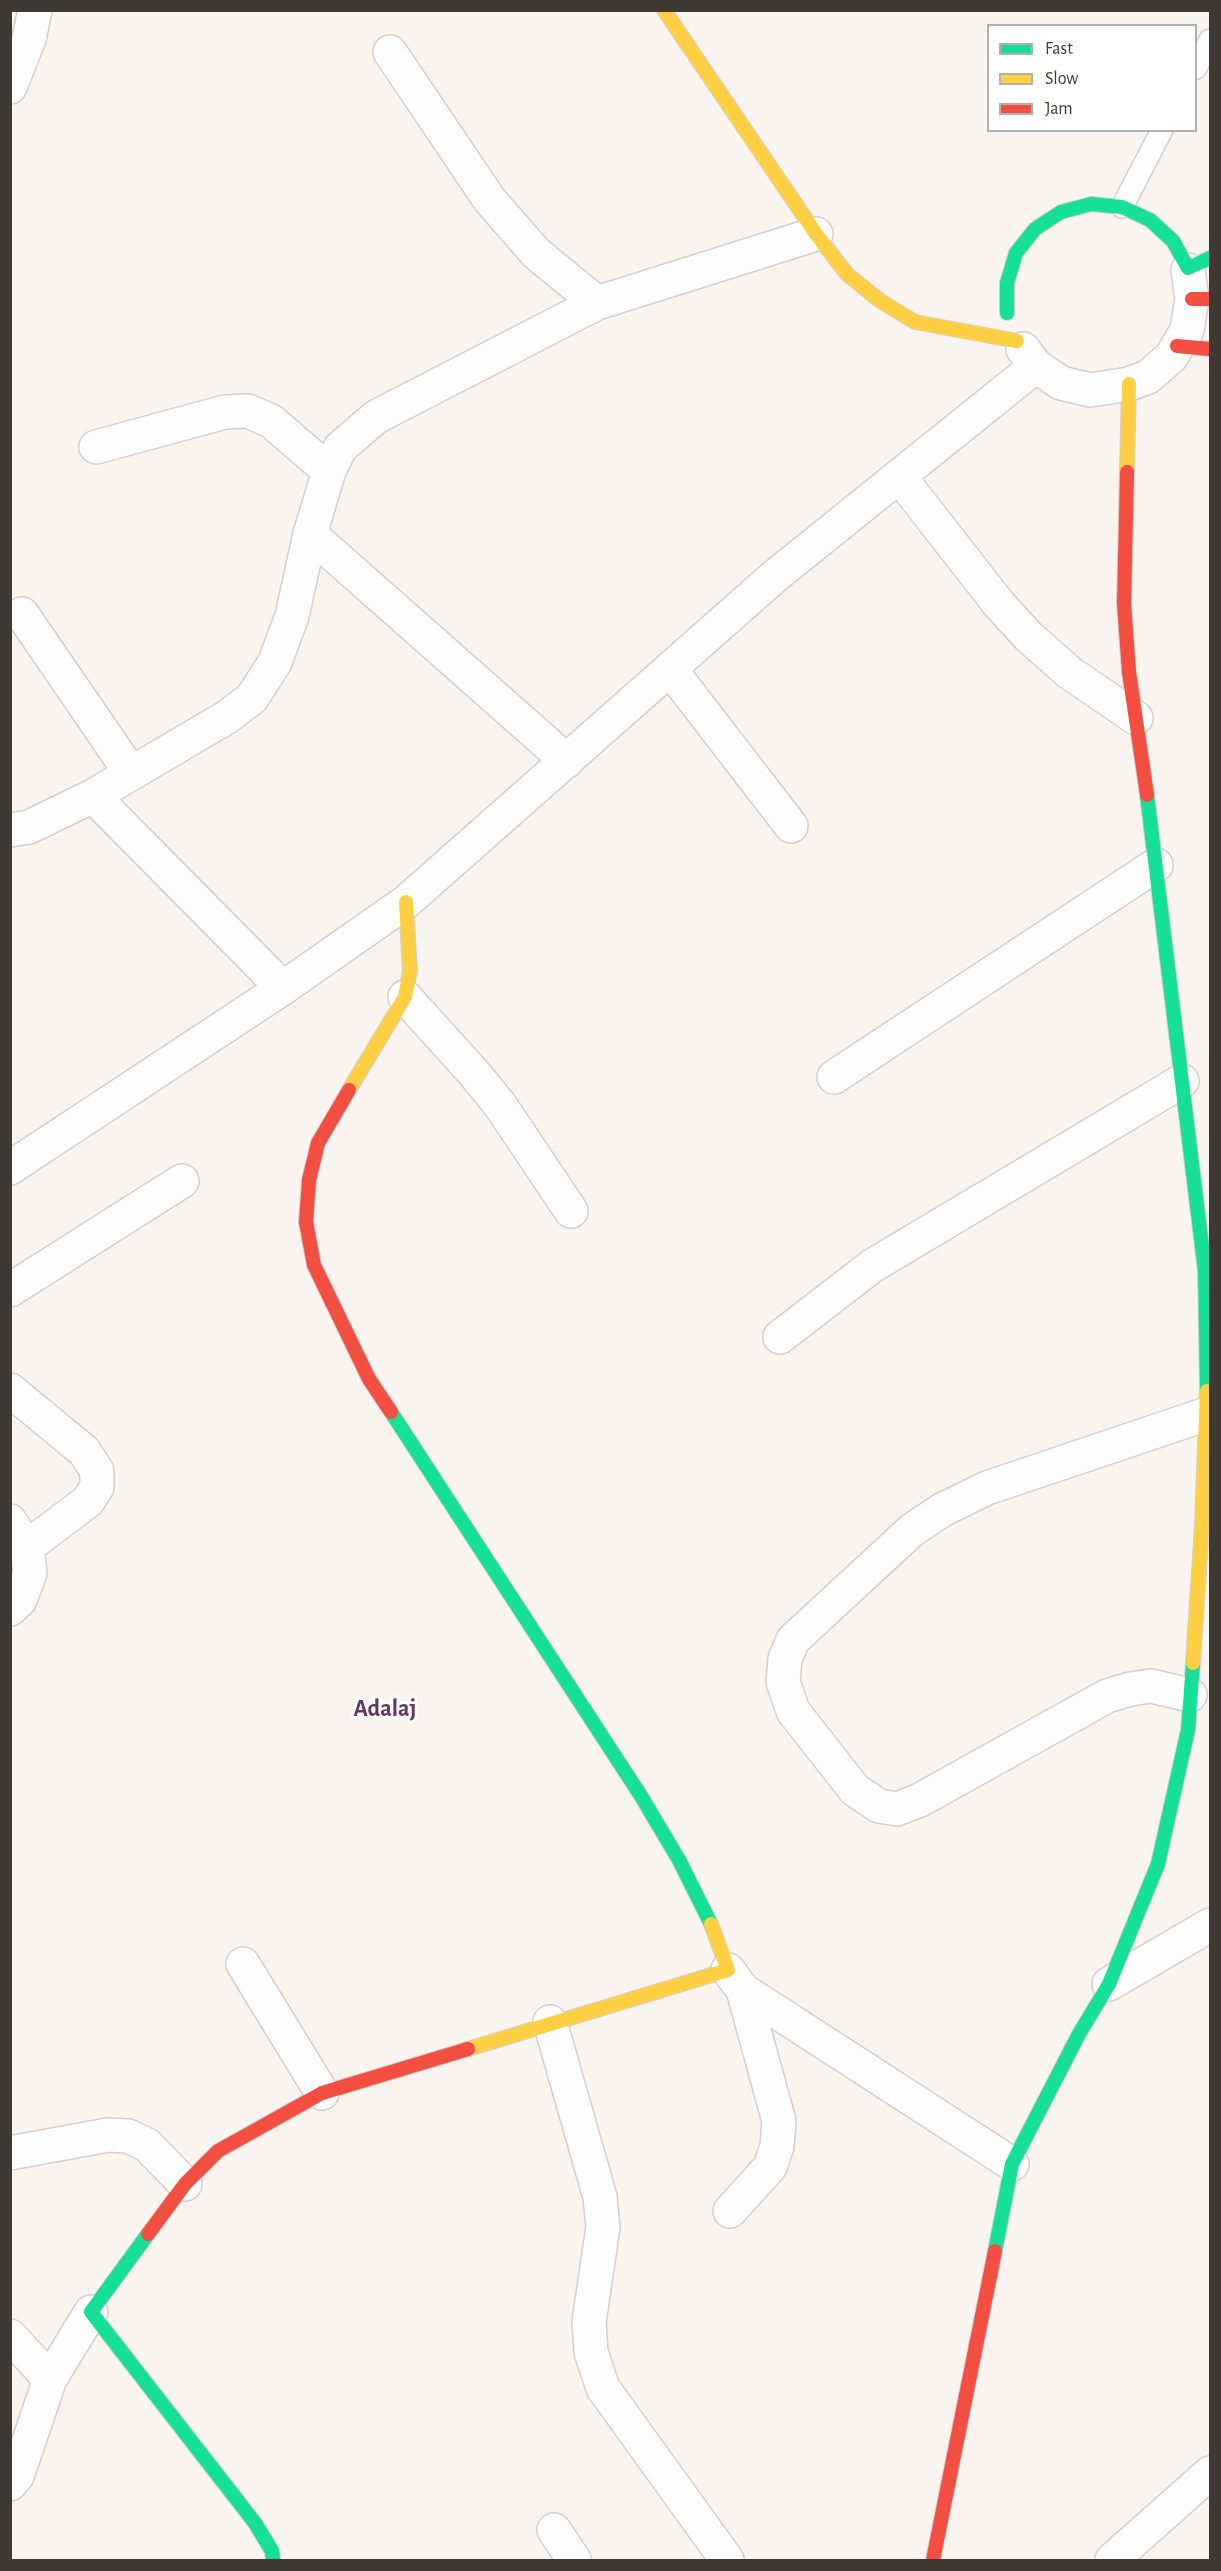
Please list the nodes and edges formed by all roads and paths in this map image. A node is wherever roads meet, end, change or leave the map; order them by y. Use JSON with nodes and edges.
{"nodes":[{"id":1,"x":34,"y":10,"type":"edge"},
{"id":2,"x":664,"y":10,"type":"edge"},
{"id":3,"x":1210,"y":40,"type":"edge"},
{"id":4,"x":390,"y":52,"type":"dead end"},
{"id":5,"x":1197,"y":66,"type":"edge"},
{"id":6,"x":10,"y":87,"type":"edge"},
{"id":7,"x":1161,"y":132,"type":"edge"},
{"id":8,"x":1122,"y":207,"type":"junction"},
{"id":9,"x":816,"y":234,"type":"junction"},
{"id":10,"x":1200,"y":281,"type":"edge"},
{"id":11,"x":597,"y":303,"type":"junction"},
{"id":12,"x":1020,"y":340,"type":"junction"},
{"id":13,"x":1178,"y":346,"type":"junction"},
{"id":14,"x":1210,"y":349,"type":"edge"},
{"id":15,"x":1129,"y":384,"type":"junction"},
{"id":16,"x":96,"y":447,"type":"dead end"},
{"id":17,"x":329,"y":471,"type":"junction"},
{"id":18,"x":899,"y":476,"type":"junction"},
{"id":19,"x":310,"y":534,"type":"junction"},
{"id":20,"x":22,"y":614,"type":"dead end"},
{"id":21,"x":670,"y":669,"type":"junction"},
{"id":22,"x":1136,"y":718,"type":"junction"},
{"id":23,"x":567,"y":760,"type":"junction"},
{"id":24,"x":131,"y":773,"type":"junction"},
{"id":25,"x":93,"y":795,"type":"junction"},
{"id":26,"x":791,"y":826,"type":"dead end"},
{"id":27,"x":17,"y":834,"type":"edge"},
{"id":28,"x":1156,"y":865,"type":"junction"},
{"id":29,"x":406,"y":902,"type":"junction"},
{"id":30,"x":282,"y":988,"type":"junction"},
{"id":31,"x":405,"y":997,"type":"junction"},
{"id":32,"x":834,"y":1077,"type":"dead end"},
{"id":33,"x":1182,"y":1081,"type":"junction"},
{"id":34,"x":10,"y":1168,"type":"edge"},
{"id":35,"x":182,"y":1180,"type":"dead end"},
{"id":36,"x":571,"y":1211,"type":"dead end"},
{"id":37,"x":10,"y":1290,"type":"edge"},
{"id":38,"x":780,"y":1337,"type":"dead end"},
{"id":39,"x":10,"y":1390,"type":"edge"},
{"id":40,"x":1207,"y":1414,"type":"junction"},
{"id":41,"x":19,"y":1534,"type":"edge"},
{"id":42,"x":10,"y":1609,"type":"edge"},
{"id":43,"x":1190,"y":1695,"type":"junction"},
{"id":44,"x":1210,"y":1925,"type":"edge"},
{"id":45,"x":243,"y":1964,"type":"dead end"},
{"id":46,"x":735,"y":1980,"type":"junction"},
{"id":47,"x":1109,"y":1984,"type":"junction"},
{"id":48,"x":550,"y":2022,"type":"junction"},
{"id":49,"x":322,"y":2092,"type":"junction"},
{"id":50,"x":10,"y":2153,"type":"edge"},
{"id":51,"x":1012,"y":2164,"type":"junction"},
{"id":52,"x":185,"y":2184,"type":"junction"},
{"id":53,"x":730,"y":2211,"type":"dead end"},
{"id":54,"x":91,"y":2312,"type":"junction"},
{"id":55,"x":10,"y":2336,"type":"edge"},
{"id":56,"x":50,"y":2379,"type":"junction"},
{"id":57,"x":1210,"y":2473,"type":"edge"},
{"id":58,"x":10,"y":2484,"type":"edge"},
{"id":59,"x":554,"y":2530,"type":"dead end"},
{"id":60,"x":273,"y":2560,"type":"edge"},
{"id":61,"x":574,"y":2560,"type":"edge"},
{"id":62,"x":727,"y":2560,"type":"edge"},
{"id":63,"x":933,"y":2560,"type":"edge"},
{"id":64,"x":1112,"y":2560,"type":"edge"}],
"edges":[{"from":1,"to":6,"type":"street"},
{"from":2,"to":9,"type":"street"},
{"from":3,"to":5,"type":"lane"},
{"from":4,"to":11,"type":"street"},
{"from":7,"to":8,"type":"lane"},
{"from":8,"to":10,"type":"street"},
{"from":8,"to":12,"type":"street"},
{"from":9,"to":11,"type":"street"},
{"from":9,"to":12,"type":"street"},
{"from":10,"to":13,"type":"street"},
{"from":11,"to":17,"type":"street"},
{"from":12,"to":15,"type":"street"},
{"from":12,"to":18,"type":"street"},
{"from":13,"to":14,"type":"street"},
{"from":13,"to":15,"type":"street"},
{"from":15,"to":22,"type":"street"},
{"from":16,"to":17,"type":"street"},
{"from":17,"to":19,"type":"street"},
{"from":18,"to":21,"type":"street"},
{"from":18,"to":22,"type":"street"},
{"from":19,"to":23,"type":"street"},
{"from":19,"to":24,"type":"street"},
{"from":20,"to":24,"type":"street"},
{"from":21,"to":23,"type":"street"},
{"from":21,"to":26,"type":"street"},
{"from":22,"to":28,"type":"street"},
{"from":23,"to":29,"type":"street"},
{"from":24,"to":25,"type":"street"},
{"from":25,"to":27,"type":"street"},
{"from":25,"to":30,"type":"street"},
{"from":28,"to":32,"type":"street"},
{"from":28,"to":33,"type":"street"},
{"from":29,"to":30,"type":"street"},
{"from":29,"to":31,"type":"street"},
{"from":30,"to":34,"type":"street"},
{"from":31,"to":36,"type":"street"},
{"from":31,"to":46,"type":"street"},
{"from":33,"to":38,"type":"street"},
{"from":33,"to":40,"type":"street"},
{"from":35,"to":37,"type":"street"},
{"from":39,"to":41,"type":"street"},
{"from":40,"to":43,"type":"street"},
{"from":40,"to":43,"type":"street"},
{"from":41,"to":42,"type":"street"},
{"from":43,"to":47,"type":"street"},
{"from":44,"to":47,"type":"street"},
{"from":45,"to":49,"type":"street"},
{"from":46,"to":48,"type":"street"},
{"from":46,"to":51,"type":"street"},
{"from":46,"to":53,"type":"street"},
{"from":47,"to":51,"type":"street"},
{"from":48,"to":49,"type":"street"},
{"from":48,"to":62,"type":"street"},
{"from":49,"to":52,"type":"street"},
{"from":50,"to":52,"type":"street"},
{"from":51,"to":63,"type":"street"},
{"from":52,"to":54,"type":"street"},
{"from":54,"to":56,"type":"street"},
{"from":54,"to":60,"type":"street"},
{"from":55,"to":56,"type":"street"},
{"from":56,"to":58,"type":"street"},
{"from":57,"to":64,"type":"street"},
{"from":59,"to":61,"type":"street"}]}
